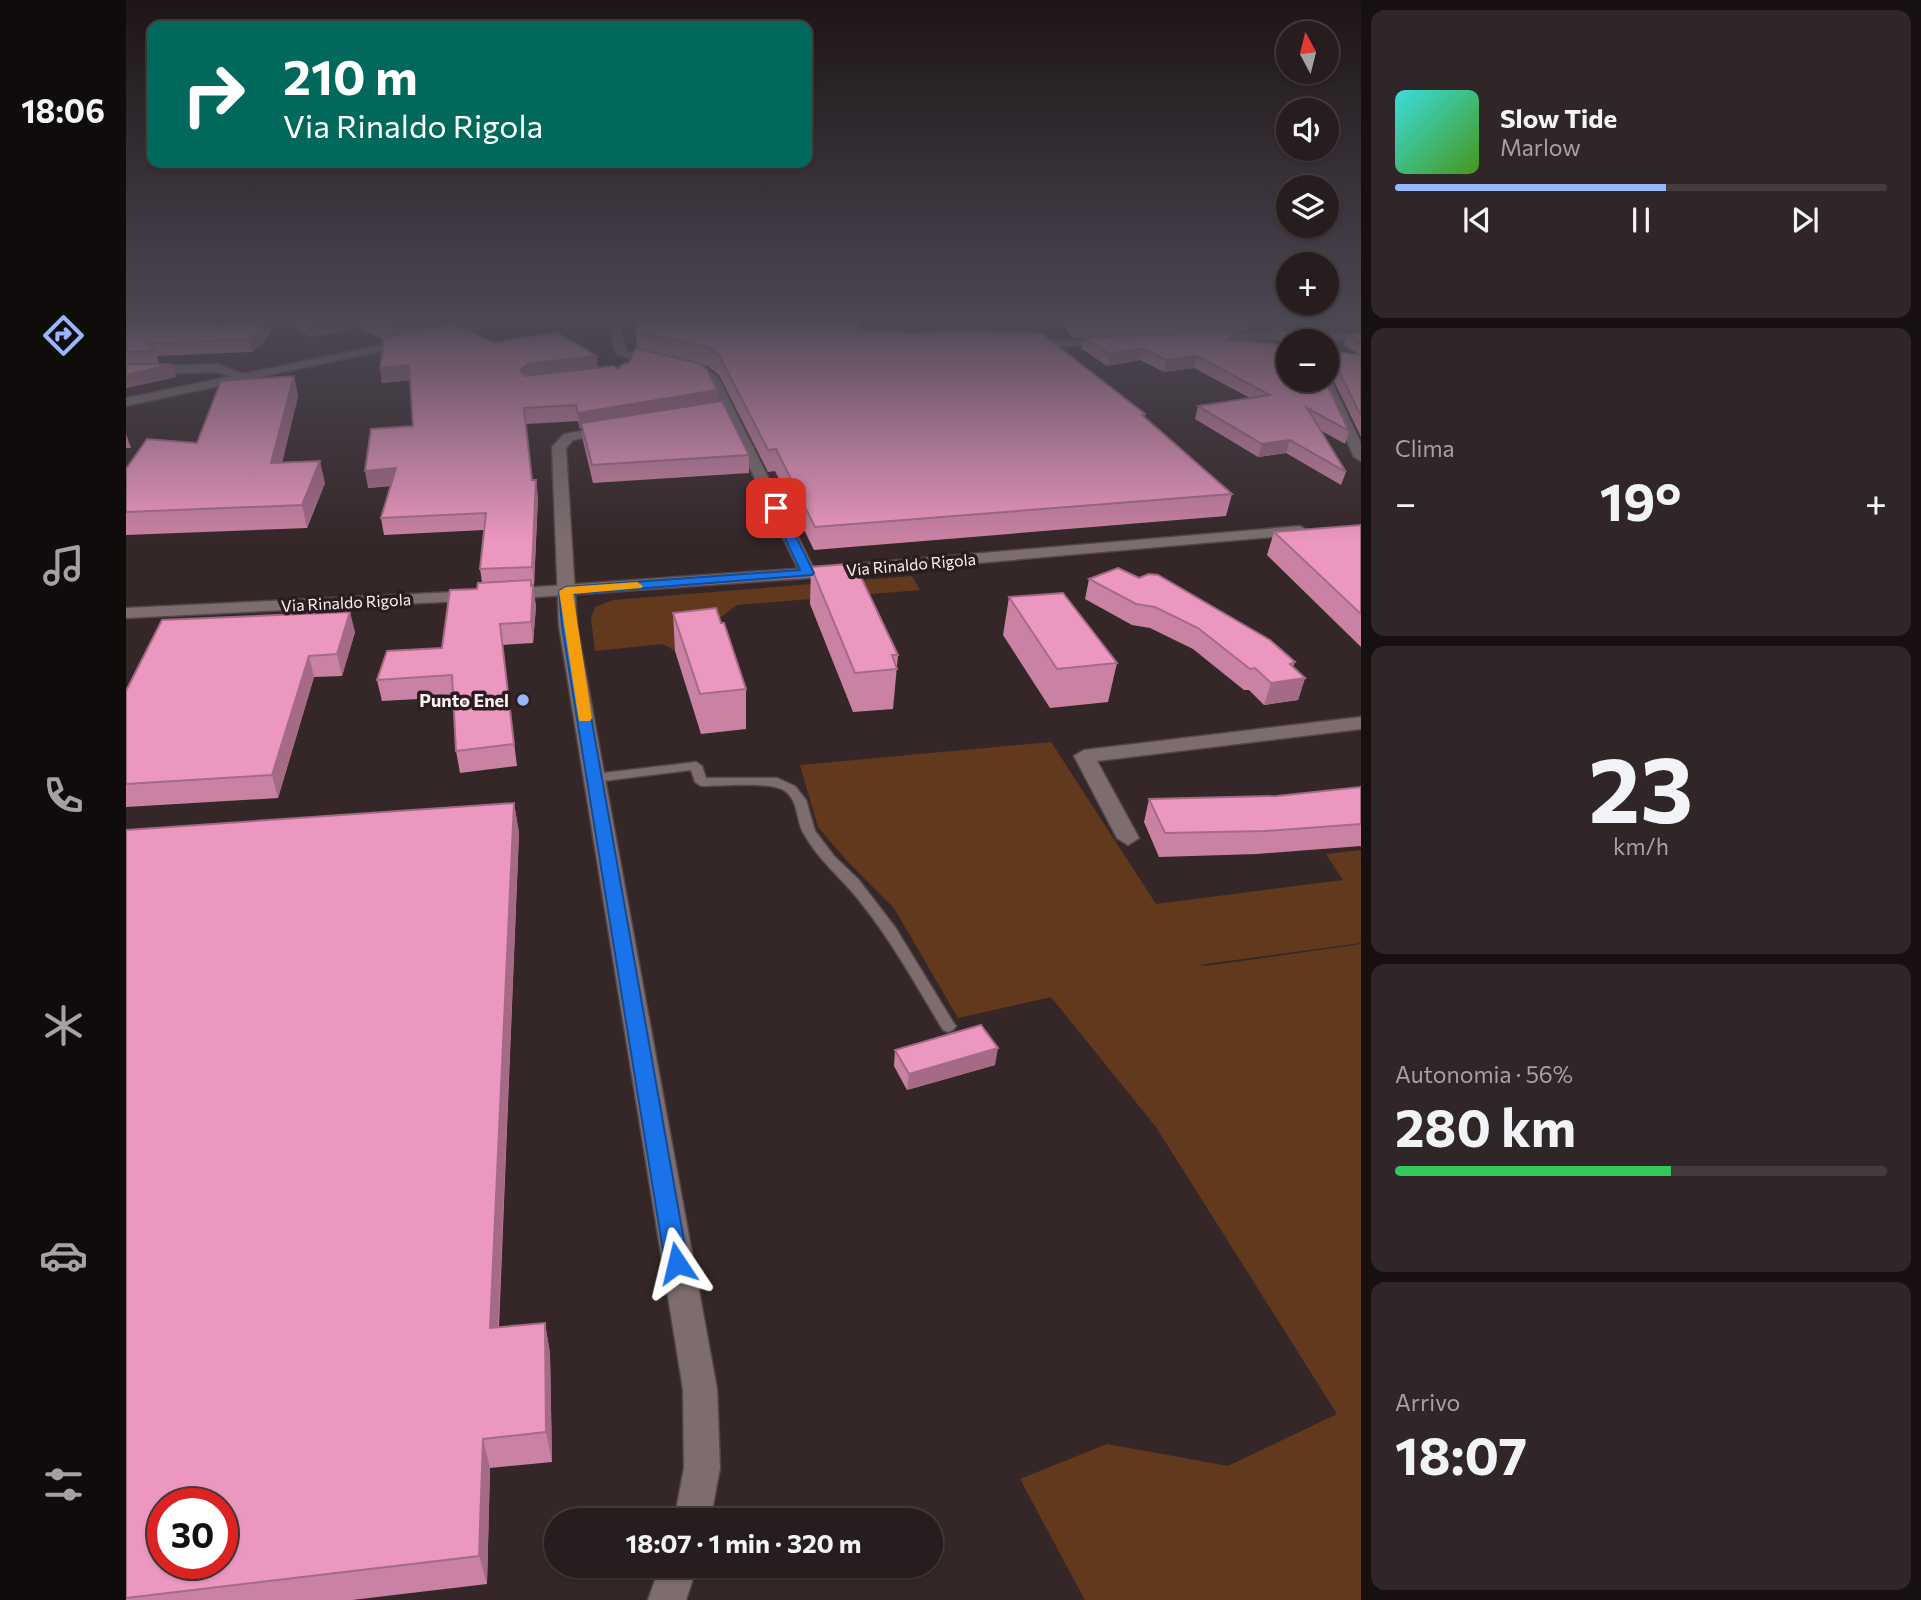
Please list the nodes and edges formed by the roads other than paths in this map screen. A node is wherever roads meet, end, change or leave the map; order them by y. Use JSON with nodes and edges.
{"nodes":[{"id":1,"x":168,"y":393,"type":"edge"},
{"id":2,"x":717,"y":393,"type":"edge"},
{"id":3,"x":1331,"y":393,"type":"edge"},
{"id":4,"x":126,"y":402,"type":"edge"},
{"id":5,"x":621,"y":428,"type":"edge"},
{"id":6,"x":1361,"y":457,"type":"edge"},
{"id":7,"x":1319,"y":529,"type":"edge"},
{"id":8,"x":808,"y":573,"type":"junction"},
{"id":9,"x":566,"y":591,"type":"junction"},
{"id":10,"x":127,"y":615,"type":"edge"},
{"id":11,"x":1361,"y":723,"type":"edge"},
{"id":12,"x":595,"y":778,"type":"junction"},
{"id":13,"x":1128,"y":838,"type":"dead end"},
{"id":14,"x":948,"y":1026,"type":"dead end"},
{"id":15,"x":694,"y":1508,"type":"edge"},
{"id":16,"x":675,"y":1578,"type":"edge"},
{"id":17,"x":667,"y":1600,"type":"edge"}],
"edges":[{"from":1,"to":4,"type":"street"},
{"from":2,"to":8,"type":"street"},
{"from":3,"to":6,"type":"street"},
{"from":5,"to":9,"type":"street"},
{"from":7,"to":8,"type":"street","name":"Via Rinaldo Rigola"},
{"from":8,"to":9,"type":"street","name":"Via Rinaldo Rigola"},
{"from":9,"to":10,"type":"street","name":"Via Rinaldo Rigola"},
{"from":9,"to":12,"type":"street"},
{"from":11,"to":13,"type":"street"},
{"from":12,"to":14,"type":"lane"},
{"from":12,"to":15,"type":"street"},
{"from":16,"to":17,"type":"street"}]}
